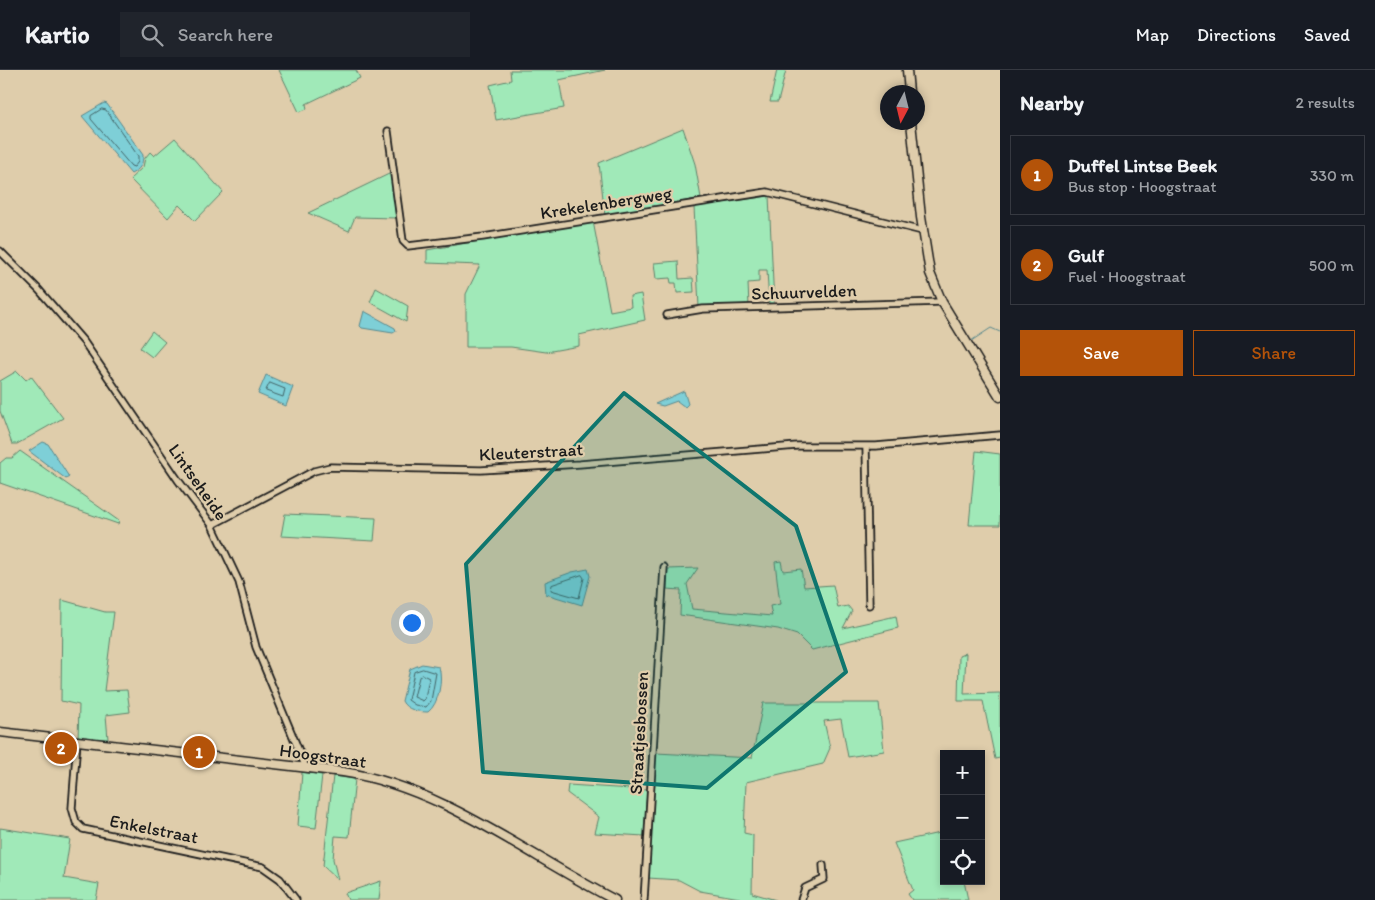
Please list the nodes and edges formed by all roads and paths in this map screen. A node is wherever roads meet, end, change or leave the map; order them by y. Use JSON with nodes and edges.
{"nodes":[{"id":1,"x":908,"y":70,"type":"edge"},
{"id":2,"x":909,"y":85,"type":"edge"},
{"id":3,"x":913,"y":130,"type":"edge"},
{"id":4,"x":388,"y":131,"type":"dead end"},
{"id":5,"x":922,"y":230,"type":"junction"},
{"id":6,"x":0,"y":251,"type":"edge"},
{"id":7,"x":942,"y":302,"type":"junction"},
{"id":8,"x":667,"y":315,"type":"dead end"},
{"id":9,"x":1000,"y":397,"type":"edge"},
{"id":10,"x":1000,"y":435,"type":"edge"},
{"id":11,"x":866,"y":446,"type":"junction"},
{"id":12,"x":212,"y":525,"type":"junction"},
{"id":13,"x":664,"y":567,"type":"dead end"},
{"id":14,"x":869,"y":605,"type":"dead end"},
{"id":15,"x":0,"y":732,"type":"edge"},
{"id":16,"x":77,"y":741,"type":"junction"},
{"id":17,"x":306,"y":768,"type":"junction"},
{"id":18,"x":823,"y":865,"type":"dead end"},
{"id":19,"x":296,"y":900,"type":"edge"},
{"id":20,"x":615,"y":900,"type":"edge"},
{"id":21,"x":644,"y":900,"type":"edge"},
{"id":22,"x":801,"y":900,"type":"edge"}],
"edges":[{"from":1,"to":2,"type":"street"},
{"from":3,"to":5,"type":"street"},
{"from":4,"to":5,"type":"street","name":"Krekelenbergweg"},
{"from":5,"to":7,"type":"street"},
{"from":6,"to":12,"type":"street","name":"Lintseheide"},
{"from":7,"to":8,"type":"street","name":"Schuurvelden"},
{"from":7,"to":9,"type":"street"},
{"from":10,"to":11,"type":"street","name":"Kleuterstraat"},
{"from":11,"to":12,"type":"street","name":"Kleuterstraat"},
{"from":11,"to":14,"type":"street"},
{"from":12,"to":17,"type":"street","name":"Lintseheide"},
{"from":13,"to":21,"type":"street","name":"Straatjesbossen"},
{"from":15,"to":16,"type":"street","name":"Hoogstraat"},
{"from":16,"to":17,"type":"street","name":"Hoogstraat"},
{"from":16,"to":19,"type":"street","name":"Enkelstraat"},
{"from":17,"to":20,"type":"street","name":"Hoogstraat"},
{"from":18,"to":22,"type":"street"}]}
